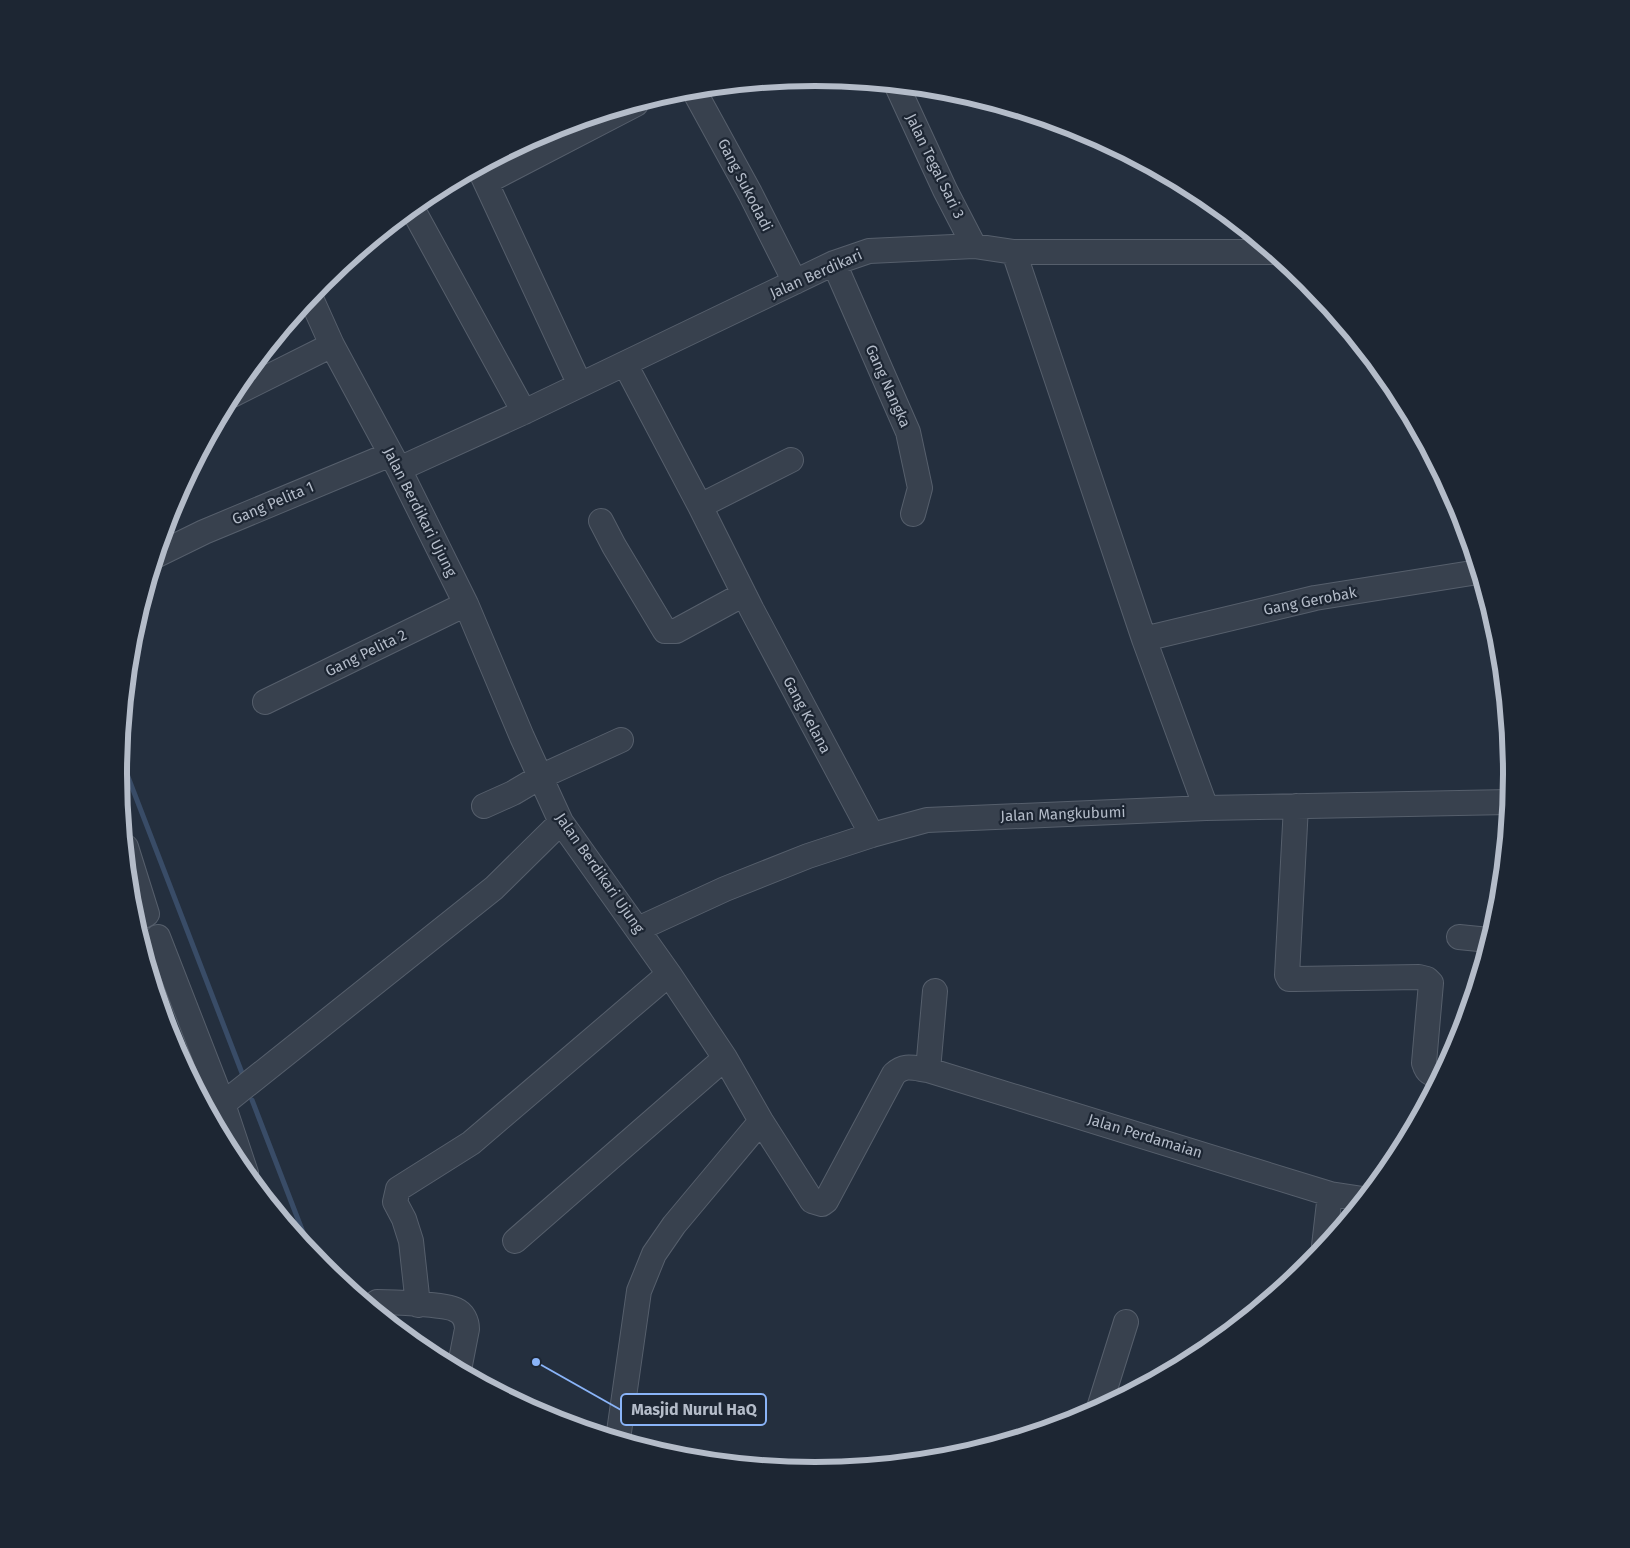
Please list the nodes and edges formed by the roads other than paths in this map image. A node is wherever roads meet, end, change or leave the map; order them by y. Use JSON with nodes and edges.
{"nodes":[{"id":1,"x":900,"y":92,"type":"edge"},
{"id":2,"x":697,"y":97,"type":"edge"},
{"id":3,"x":554,"y":138,"type":"edge"},
{"id":4,"x":483,"y":175,"type":"edge"},
{"id":5,"x":415,"y":214,"type":"edge"},
{"id":6,"x":974,"y":246,"type":"junction"},
{"id":7,"x":1014,"y":252,"type":"junction"},
{"id":8,"x":1262,"y":252,"type":"edge"},
{"id":9,"x":834,"y":263,"type":"junction"},
{"id":10,"x":795,"y":282,"type":"junction"},
{"id":11,"x":314,"y":304,"type":"edge"},
{"id":12,"x":332,"y":345,"type":"junction"},
{"id":13,"x":625,"y":364,"type":"junction"},
{"id":14,"x":580,"y":385,"type":"junction"},
{"id":15,"x":246,"y":388,"type":"edge"},
{"id":16,"x":524,"y":412,"type":"junction"},
{"id":17,"x":792,"y":460,"type":"dead end"},
{"id":18,"x":395,"y":462,"type":"junction"},
{"id":19,"x":700,"y":506,"type":"junction"},
{"id":20,"x":913,"y":514,"type":"dead end"},
{"id":21,"x":601,"y":521,"type":"dead end"},
{"id":22,"x":165,"y":551,"type":"edge"},
{"id":23,"x":1472,"y":573,"type":"edge"},
{"id":24,"x":744,"y":594,"type":"junction"},
{"id":25,"x":466,"y":604,"type":"junction"},
{"id":26,"x":1144,"y":639,"type":"junction"},
{"id":27,"x":265,"y":702,"type":"dead end"},
{"id":28,"x":621,"y":740,"type":"dead end"},
{"id":29,"x":540,"y":777,"type":"junction"},
{"id":30,"x":1502,"y":802,"type":"edge"},
{"id":31,"x":484,"y":806,"type":"dead end"},
{"id":32,"x":1296,"y":806,"type":"junction"},
{"id":33,"x":1206,"y":808,"type":"junction"},
{"id":34,"x":561,"y":822,"type":"junction"},
{"id":35,"x":872,"y":835,"type":"junction"},
{"id":36,"x":638,"y":929,"type":"junction"},
{"id":37,"x":158,"y":937,"type":"dead end"},
{"id":38,"x":1459,"y":937,"type":"dead end"},
{"id":39,"x":1482,"y":939,"type":"edge"},
{"id":40,"x":669,"y":974,"type":"junction"},
{"id":41,"x":936,"y":991,"type":"dead end"},
{"id":42,"x":724,"y":1058,"type":"junction"},
{"id":43,"x":928,"y":1070,"type":"junction"},
{"id":44,"x":1434,"y":1074,"type":"edge"},
{"id":45,"x":223,"y":1104,"type":"junction"},
{"id":46,"x":761,"y":1121,"type":"junction"},
{"id":47,"x":237,"y":1147,"type":"edge"},
{"id":48,"x":1330,"y":1194,"type":"junction"},
{"id":49,"x":1357,"y":1198,"type":"edge"},
{"id":50,"x":1325,"y":1234,"type":"edge"},
{"id":51,"x":515,"y":1241,"type":"dead end"},
{"id":52,"x":377,"y":1302,"type":"dead end"},
{"id":53,"x":418,"y":1305,"type":"junction"},
{"id":54,"x":1126,"y":1322,"type":"dead end"},
{"id":55,"x":460,"y":1363,"type":"edge"},
{"id":56,"x":1102,"y":1398,"type":"edge"},
{"id":57,"x":619,"y":1433,"type":"edge"}],
"edges":[{"from":1,"to":6,"type":"street","name":"Jalan Tegal Sari 3"},
{"from":2,"to":10,"type":"street","name":"Gang Sukodadi"},
{"from":3,"to":4,"type":"street"},
{"from":4,"to":14,"type":"street"},
{"from":5,"to":16,"type":"street"},
{"from":6,"to":7,"type":"street","name":"Jalan Berdikari"},
{"from":6,"to":9,"type":"street","name":"Jalan Berdikari"},
{"from":7,"to":8,"type":"street","name":"Jalan Berdikari"},
{"from":7,"to":26,"type":"street"},
{"from":9,"to":10,"type":"street","name":"Jalan Berdikari"},
{"from":9,"to":20,"type":"street","name":"Gang Nangka"},
{"from":10,"to":13,"type":"street","name":"Jalan Berdikari"},
{"from":11,"to":12,"type":"street","name":"Jalan Berdikari Ujung"},
{"from":12,"to":15,"type":"street"},
{"from":12,"to":18,"type":"street","name":"Jalan Berdikari Ujung"},
{"from":13,"to":14,"type":"street","name":"Jalan Berdikari"},
{"from":13,"to":19,"type":"street","name":"Gang Kelana"},
{"from":14,"to":16,"type":"street","name":"Jalan Berdikari"},
{"from":16,"to":18,"type":"street","name":"Jalan Berdikari"},
{"from":17,"to":19,"type":"street"},
{"from":18,"to":22,"type":"street","name":"Gang Pelita 1"},
{"from":18,"to":25,"type":"street","name":"Jalan Berdikari Ujung"},
{"from":19,"to":24,"type":"street","name":"Gang Kelana"},
{"from":21,"to":24,"type":"street"},
{"from":23,"to":26,"type":"street","name":"Gang Gerobak"},
{"from":24,"to":35,"type":"street","name":"Gang Kelana"},
{"from":25,"to":27,"type":"street","name":"Gang Pelita 2"},
{"from":25,"to":29,"type":"street","name":"Jalan Berdikari Ujung"},
{"from":26,"to":33,"type":"street"},
{"from":28,"to":29,"type":"street"},
{"from":29,"to":31,"type":"street"},
{"from":29,"to":34,"type":"street","name":"Jalan Berdikari Ujung"},
{"from":30,"to":32,"type":"street","name":"Jalan Mangkubumi"},
{"from":32,"to":33,"type":"street","name":"Jalan Mangkubumi"},
{"from":32,"to":44,"type":"street"},
{"from":33,"to":35,"type":"street","name":"Jalan Mangkubumi"},
{"from":34,"to":36,"type":"street","name":"Jalan Berdikari Ujung"},
{"from":34,"to":45,"type":"street"},
{"from":35,"to":36,"type":"street","name":"Jalan Mangkubumi"},
{"from":36,"to":40,"type":"street","name":"Jalan Berdikari Ujung"},
{"from":37,"to":45,"type":"street"},
{"from":38,"to":39,"type":"street"},
{"from":40,"to":42,"type":"street","name":"Jalan Berdikari Ujung"},
{"from":40,"to":53,"type":"street"},
{"from":41,"to":43,"type":"street"},
{"from":42,"to":46,"type":"street","name":"Jalan Berdikari Ujung"},
{"from":42,"to":51,"type":"street"},
{"from":43,"to":46,"type":"street","name":"Jalan Berdikari Ujung"},
{"from":43,"to":48,"type":"street","name":"Jalan Perdamaian"},
{"from":45,"to":47,"type":"street"},
{"from":46,"to":57,"type":"street"},
{"from":48,"to":49,"type":"street","name":"Jalan Perdamaian"},
{"from":48,"to":50,"type":"street"},
{"from":52,"to":53,"type":"street"},
{"from":53,"to":55,"type":"street"},
{"from":54,"to":56,"type":"street"}]}
